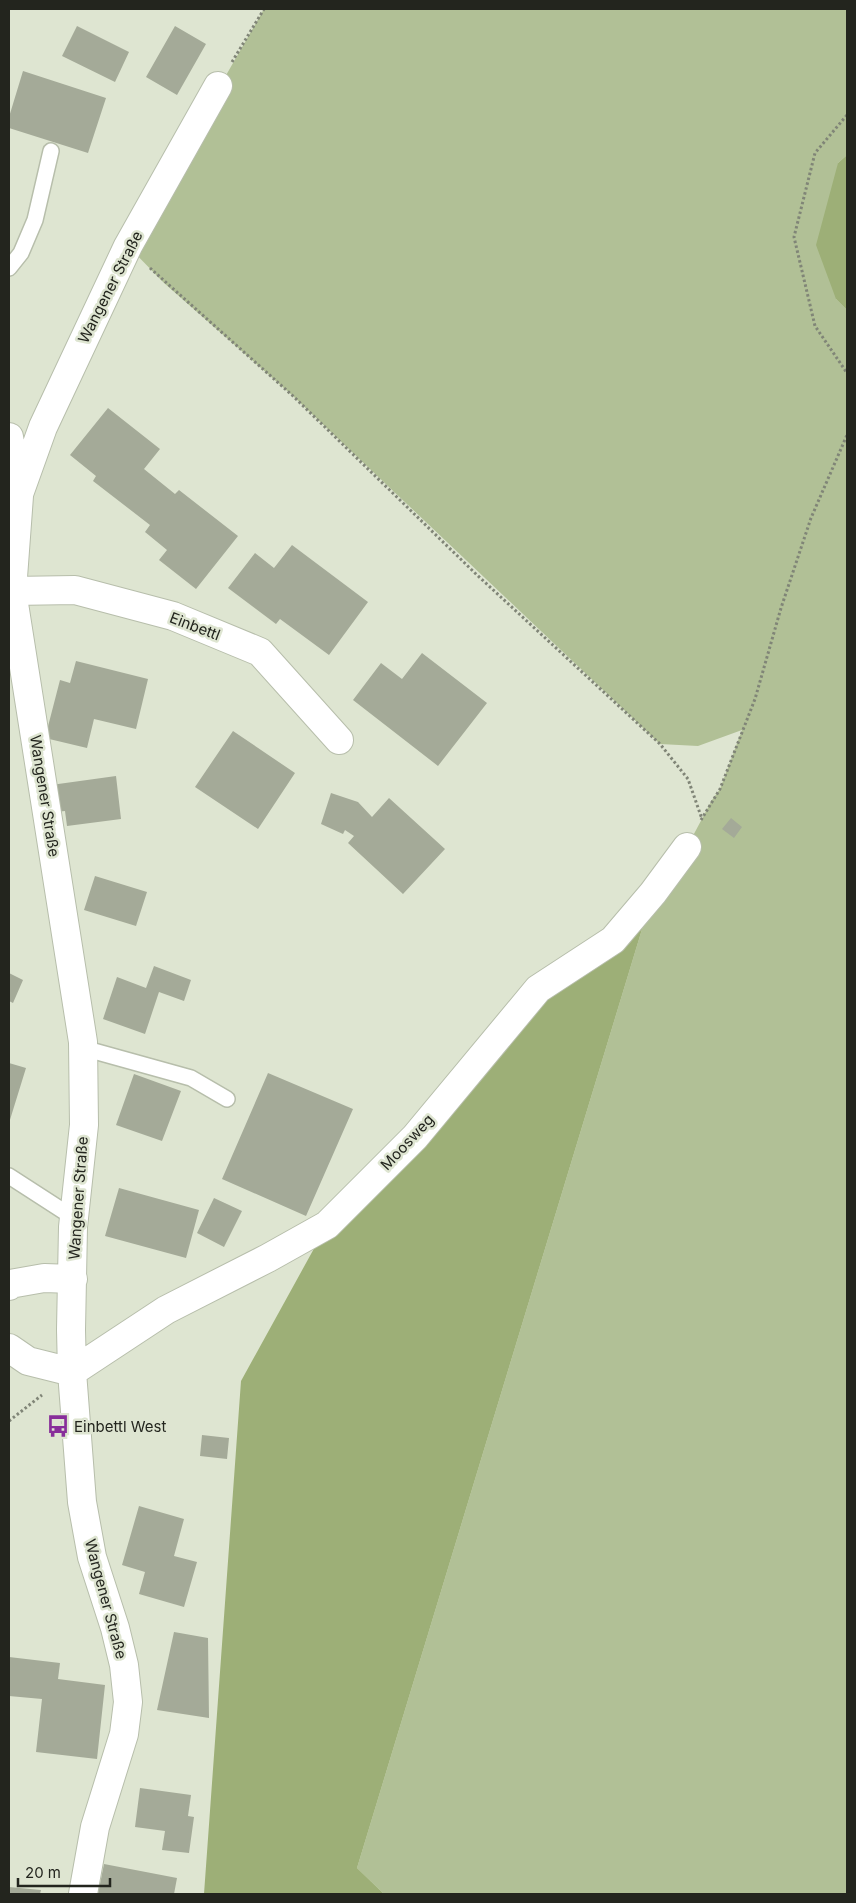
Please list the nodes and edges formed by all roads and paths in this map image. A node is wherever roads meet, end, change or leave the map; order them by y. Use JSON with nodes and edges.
{"nodes":[{"id":1,"x":264,"y":9,"type":"edge"},
{"id":2,"x":218,"y":86,"type":"joint"},
{"id":3,"x":847,"y":116,"type":"edge"},
{"id":4,"x":51,"y":151,"type":"dead end"},
{"id":5,"x":128,"y":246,"type":"junction"},
{"id":6,"x":9,"y":268,"type":"edge"},
{"id":7,"x":847,"y":373,"type":"edge"},
{"id":8,"x":847,"y":435,"type":"edge"},
{"id":9,"x":9,"y":437,"type":"edge"},
{"id":10,"x":19,"y":496,"type":"junction"},
{"id":11,"x":12,"y":591,"type":"junction"},
{"id":12,"x":339,"y":740,"type":"dead end"},
{"id":13,"x":702,"y":818,"type":"junction"},
{"id":14,"x":687,"y":847,"type":"joint"},
{"id":15,"x":83,"y":1048,"type":"junction"},
{"id":16,"x":227,"y":1099,"type":"dead end"},
{"id":17,"x":9,"y":1176,"type":"edge"},
{"id":18,"x":74,"y":1218,"type":"junction"},
{"id":19,"x":73,"y":1279,"type":"junction"},
{"id":20,"x":9,"y":1286,"type":"edge"},
{"id":21,"x":9,"y":1348,"type":"edge"},
{"id":22,"x":72,"y":1372,"type":"junction"},
{"id":23,"x":83,"y":1894,"type":"edge"}],
"edges":[{"from":1,"to":2,"type":"path"},
{"from":2,"to":5,"type":"street","name":"Wangener Straße"},
{"from":3,"to":7,"type":"path"},
{"from":4,"to":6,"type":"lane"},
{"from":5,"to":10,"type":"street","name":"Wangener Straße"},
{"from":5,"to":13,"type":"path"},
{"from":8,"to":13,"type":"path"},
{"from":9,"to":10,"type":"street","name":"Wangener Straße"},
{"from":10,"to":11,"type":"street","name":"Wangener Straße"},
{"from":11,"to":12,"type":"street","name":"Einbettl"},
{"from":11,"to":15,"type":"street","name":"Wangener Straße"},
{"from":13,"to":14,"type":"path"},
{"from":14,"to":22,"type":"street","name":"Moosweg"},
{"from":15,"to":16,"type":"lane"},
{"from":15,"to":18,"type":"street","name":"Wangener Straße"},
{"from":17,"to":18,"type":"lane"},
{"from":18,"to":19,"type":"street","name":"Wangener Straße"},
{"from":19,"to":20,"type":"street"},
{"from":19,"to":22,"type":"street","name":"Wangener Straße"},
{"from":21,"to":22,"type":"street"},
{"from":22,"to":23,"type":"street","name":"Wangener Straße"}]}
